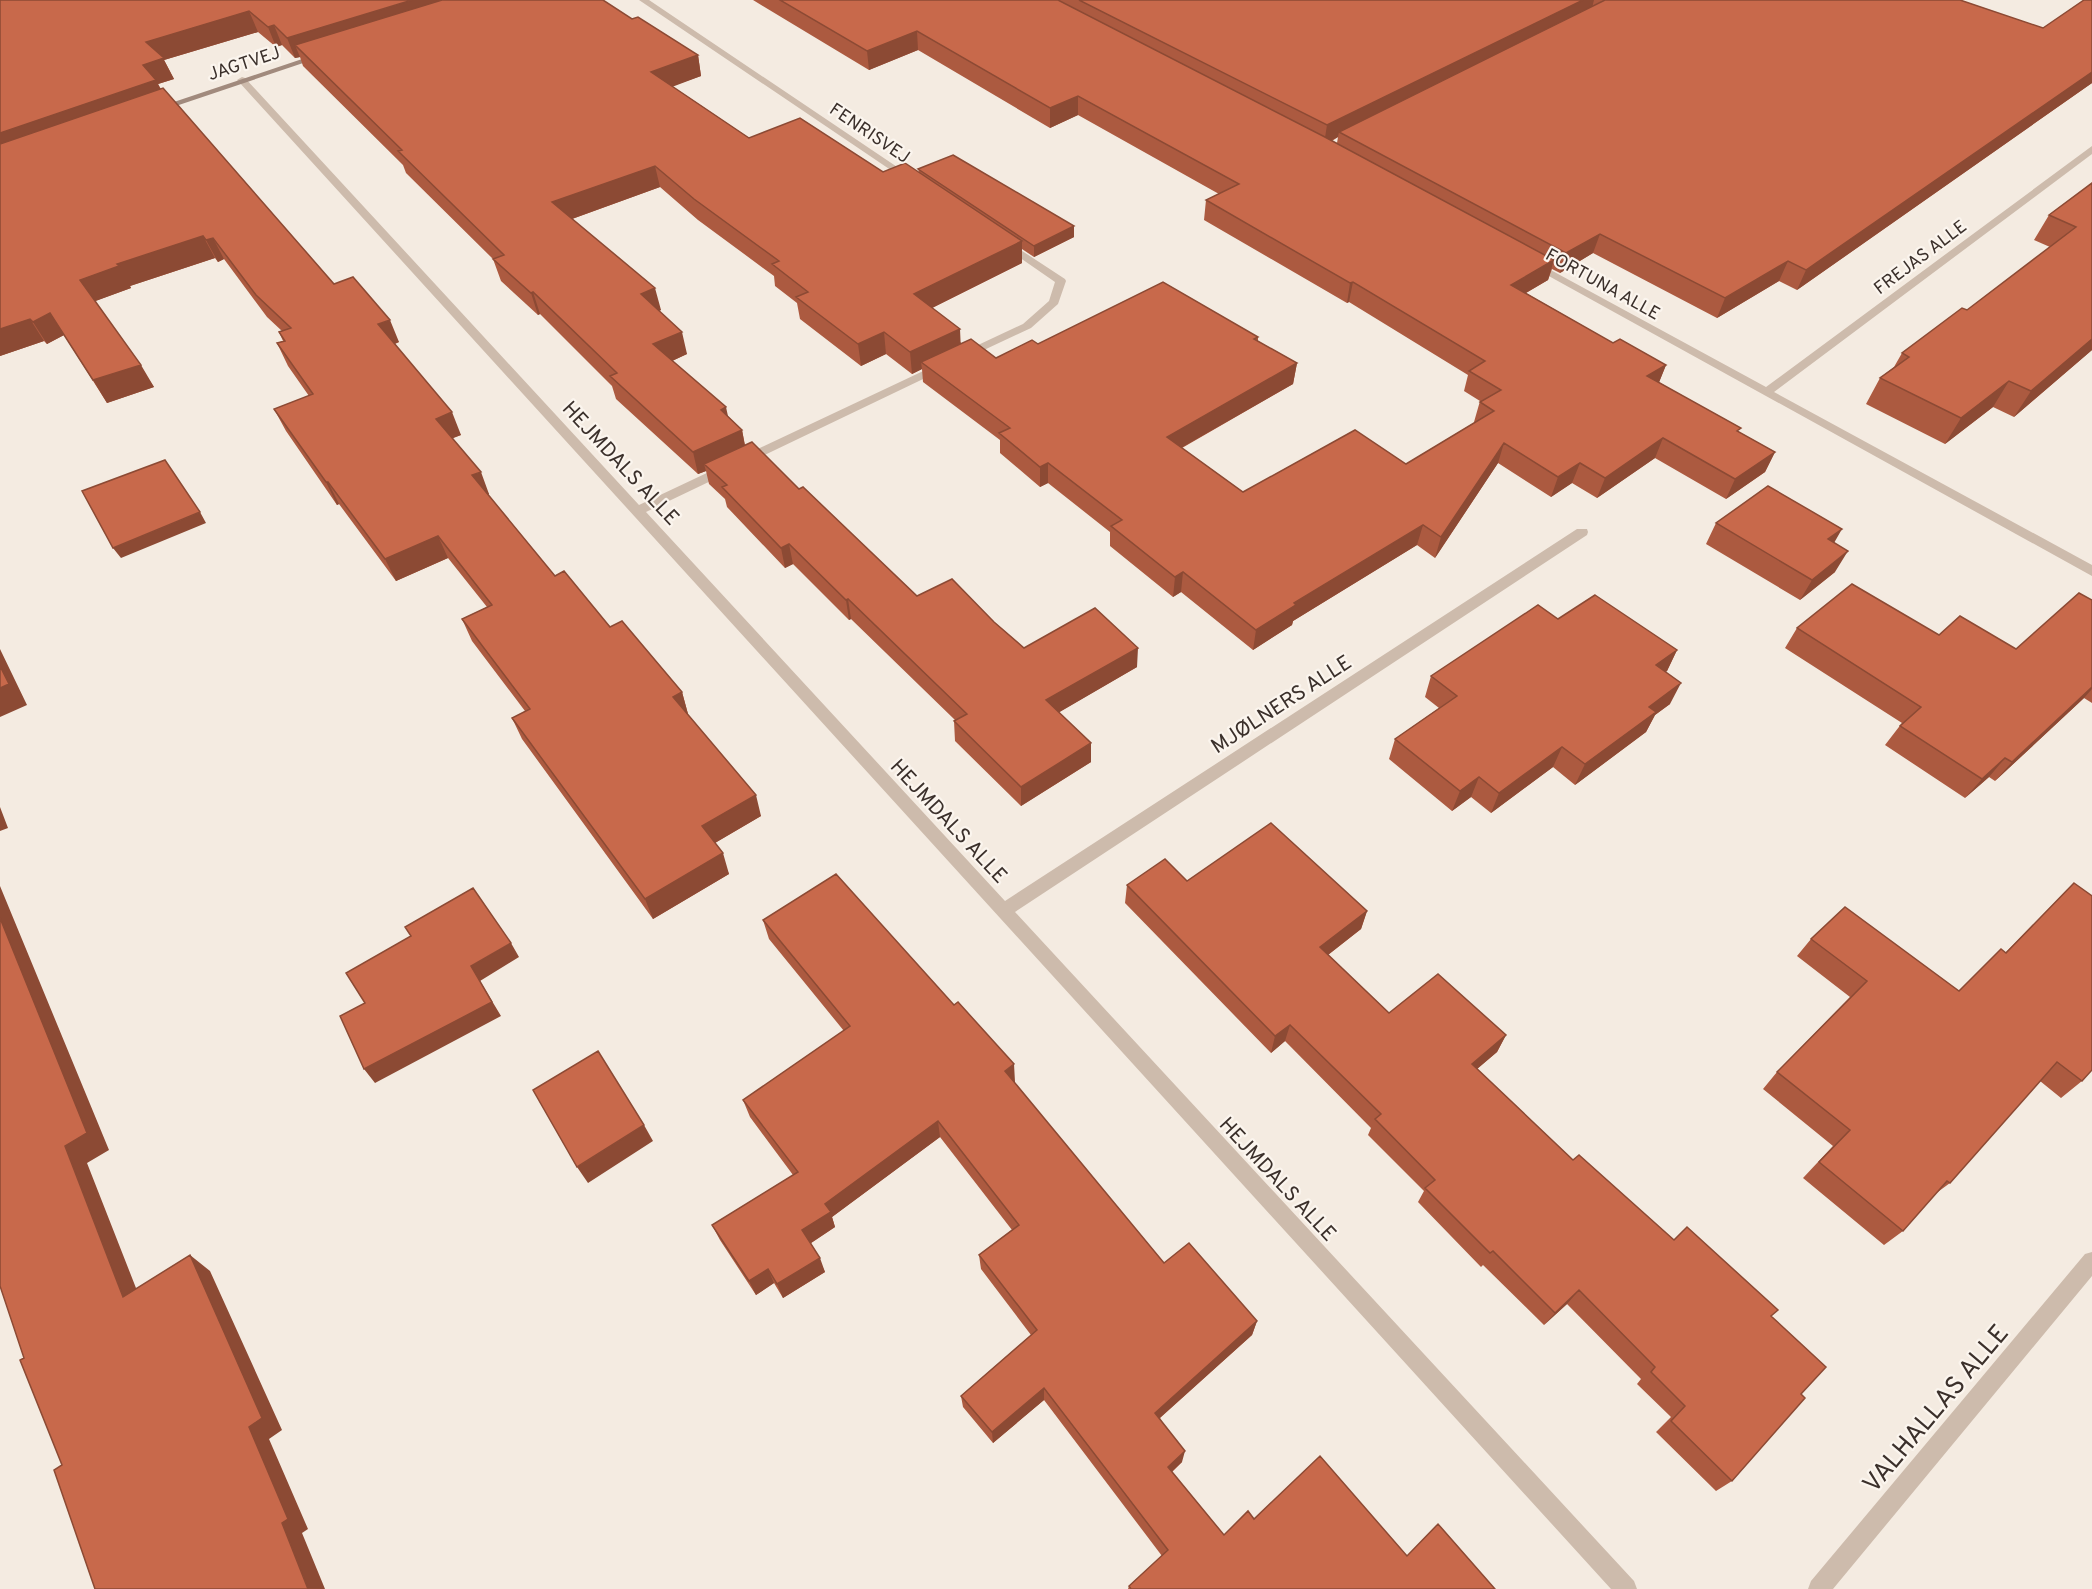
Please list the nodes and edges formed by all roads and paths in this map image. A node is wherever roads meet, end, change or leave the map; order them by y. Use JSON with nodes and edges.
{"nodes":[{"id":1,"x":643,"y":0,"type":"edge"},
{"id":2,"x":332,"y":52,"type":"edge"},
{"id":3,"x":242,"y":81,"type":"junction"},
{"id":4,"x":146,"y":113,"type":"edge"},
{"id":5,"x":2092,"y":149,"type":"edge"},
{"id":6,"x":921,"y":186,"type":"edge"},
{"id":7,"x":1000,"y":240,"type":"edge"},
{"id":8,"x":1520,"y":257,"type":"edge"},
{"id":9,"x":1767,"y":392,"type":"junction"},
{"id":10,"x":637,"y":511,"type":"junction"},
{"id":11,"x":1582,"y":532,"type":"dead end"},
{"id":12,"x":2092,"y":571,"type":"edge"},
{"id":13,"x":1003,"y":911,"type":"junction"},
{"id":14,"x":2092,"y":1261,"type":"edge"},
{"id":15,"x":1626,"y":1589,"type":"edge"},
{"id":16,"x":1819,"y":1589,"type":"edge"}],
"edges":[{"from":1,"to":6,"type":"street","name":"FENRISVEJ"},
{"from":2,"to":3,"type":"street","name":"JAGTVEJ"},
{"from":3,"to":4,"type":"street","name":"JAGTVEJ"},
{"from":3,"to":10,"type":"street","name":"HEJMDALS ALLE"},
{"from":5,"to":9,"type":"street","name":"FREJAS ALLE"},
{"from":7,"to":10,"type":"street"},
{"from":8,"to":9,"type":"street","name":"FORTUNA ALLE"},
{"from":9,"to":12,"type":"street","name":"FORTUNA ALLE"},
{"from":10,"to":13,"type":"street","name":"HEJMDALS ALLE"},
{"from":11,"to":13,"type":"street","name":"MJØLNERS ALLE"},
{"from":13,"to":15,"type":"street","name":"HEJMDALS ALLE"},
{"from":14,"to":16,"type":"street","name":"VALHALLAS ALLE"}]}
